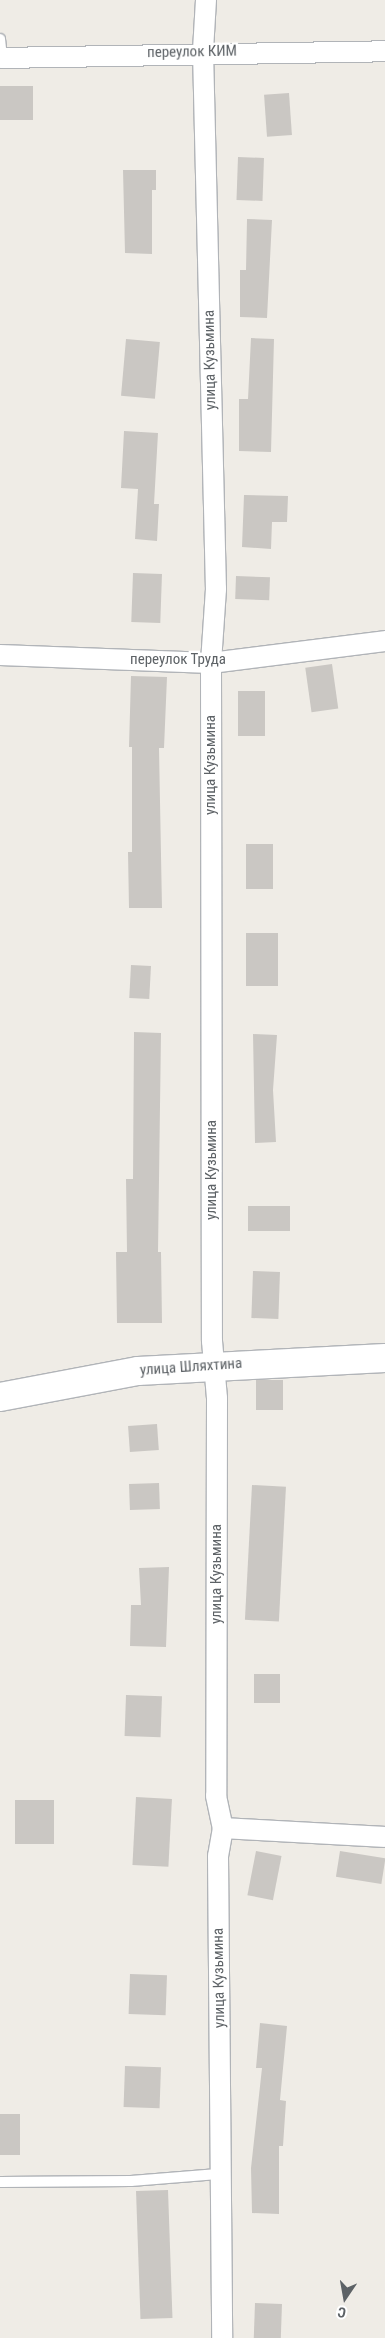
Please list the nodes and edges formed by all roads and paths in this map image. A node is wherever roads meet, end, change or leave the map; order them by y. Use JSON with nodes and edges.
{"nodes":[{"id":1,"x":206,"y":0,"type":"edge"},
{"id":2,"x":1,"y":51,"type":"edge"},
{"id":3,"x":203,"y":51,"type":"junction"},
{"id":4,"x":385,"y":51,"type":"edge"},
{"id":5,"x":385,"y":641,"type":"edge"},
{"id":6,"x":0,"y":655,"type":"edge"},
{"id":7,"x":211,"y":663,"type":"junction"},
{"id":8,"x":385,"y":1358,"type":"edge"},
{"id":9,"x":214,"y":1365,"type":"junction"},
{"id":10,"x":0,"y":1397,"type":"edge"},
{"id":11,"x":223,"y":1828,"type":"junction"},
{"id":12,"x":385,"y":1837,"type":"edge"},
{"id":13,"x":218,"y":2174,"type":"junction"},
{"id":14,"x":0,"y":2182,"type":"edge"},
{"id":15,"x":222,"y":2338,"type":"edge"}],
"edges":[{"from":1,"to":3,"type":"street","name":"улица Кузьмина"},
{"from":2,"to":3,"type":"street","name":"переулок КИМ"},
{"from":3,"to":4,"type":"street","name":"переулок КИМ"},
{"from":3,"to":7,"type":"street","name":"улица Кузьмина"},
{"from":5,"to":7,"type":"street","name":"переулок Труда"},
{"from":6,"to":7,"type":"street","name":"переулок Труда"},
{"from":7,"to":9,"type":"street","name":"улица Кузьмина"},
{"from":8,"to":9,"type":"main road","name":"улица Шляхтина"},
{"from":9,"to":10,"type":"main road","name":"улица Шляхтина"},
{"from":9,"to":11,"type":"street","name":"улица Кузьмина"},
{"from":11,"to":12,"type":"street"},
{"from":11,"to":13,"type":"street","name":"улица Кузьмина"},
{"from":13,"to":14,"type":"lane"},
{"from":13,"to":15,"type":"street","name":"улица Кузьмина"}]}
